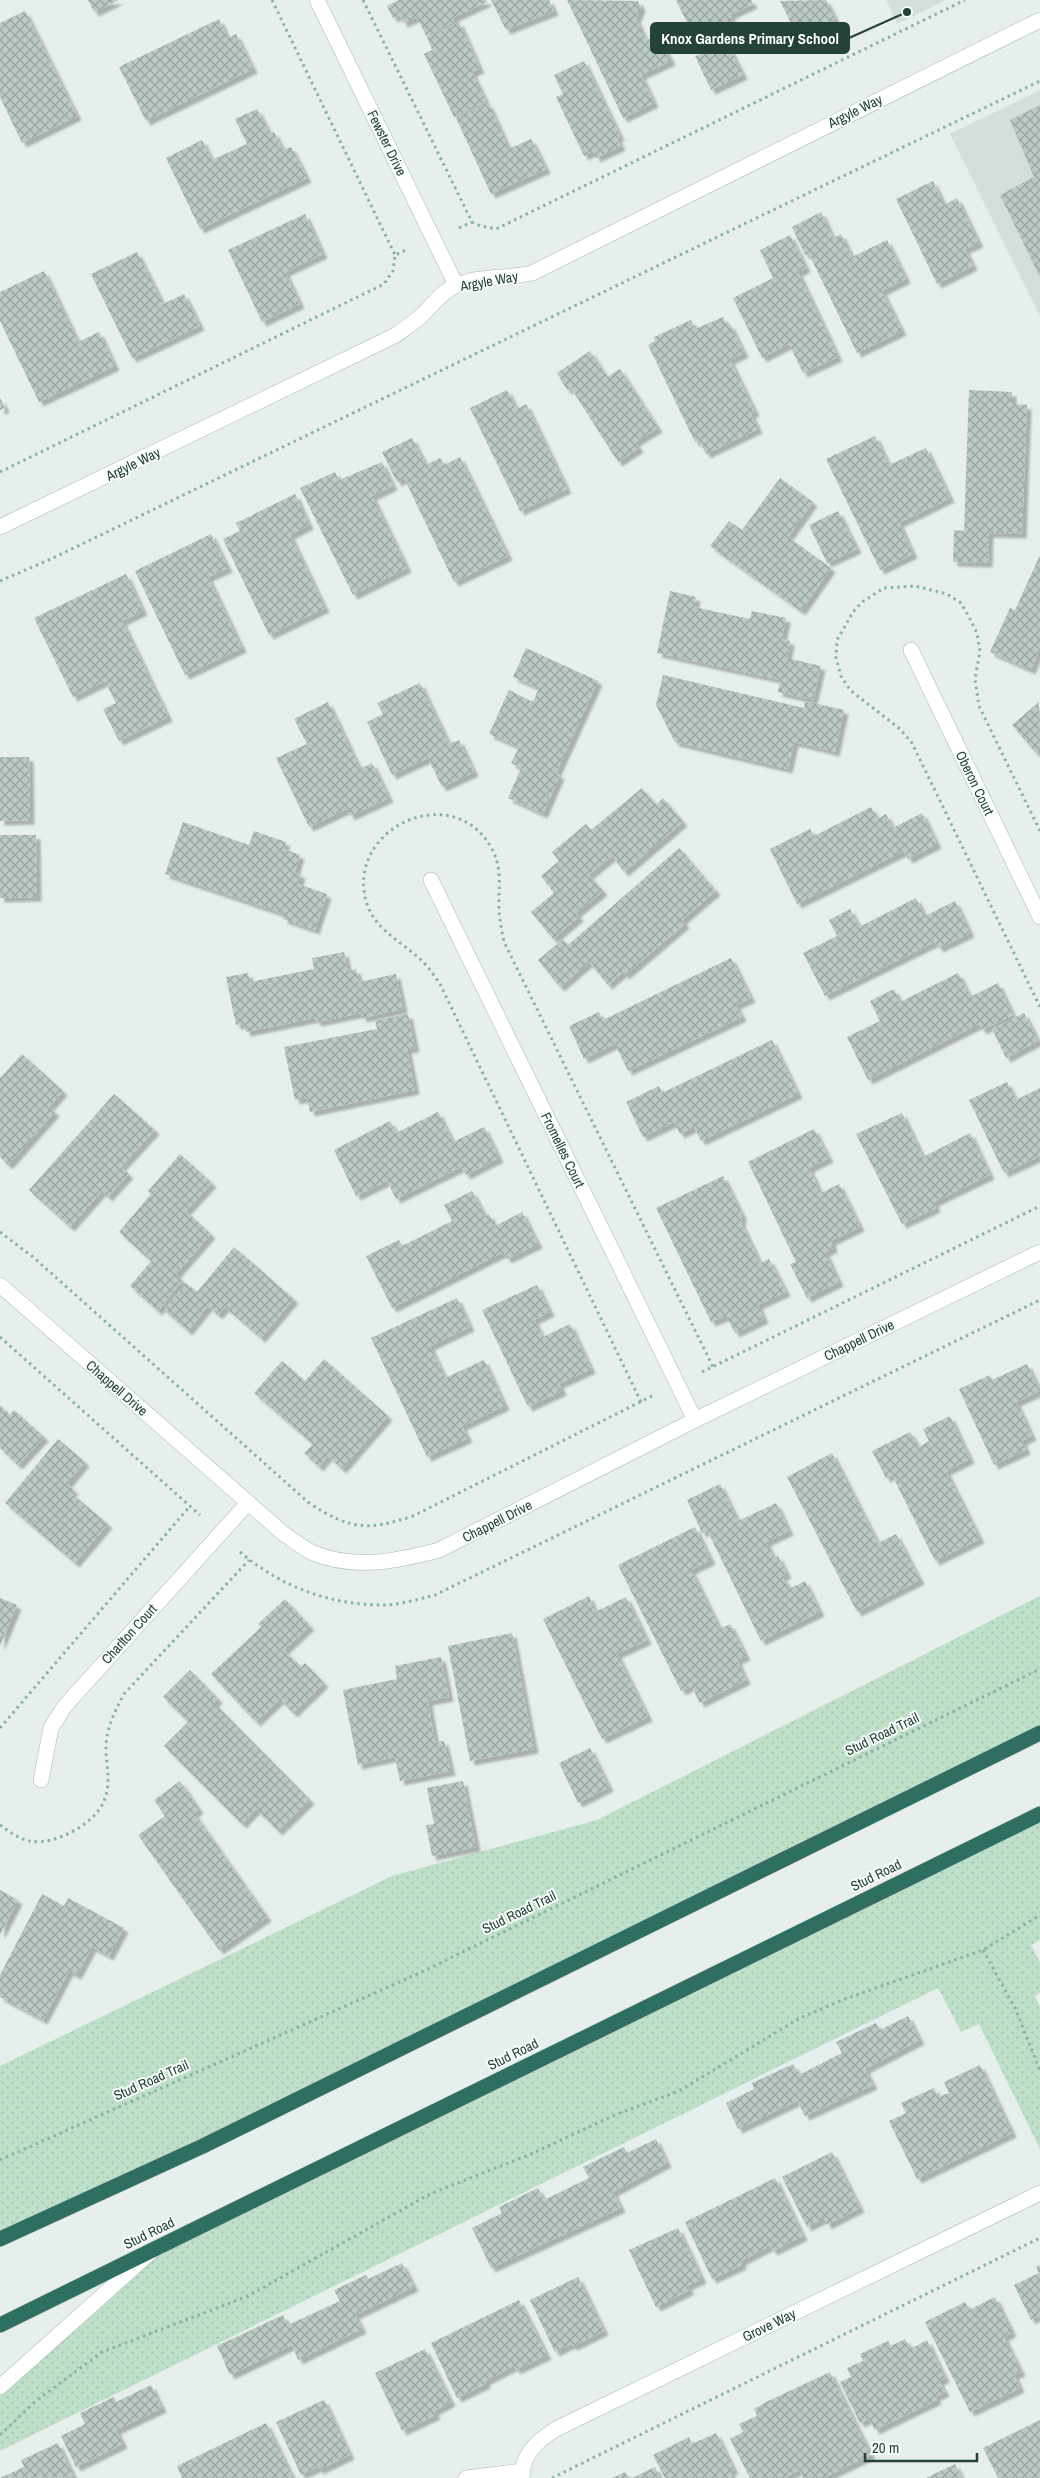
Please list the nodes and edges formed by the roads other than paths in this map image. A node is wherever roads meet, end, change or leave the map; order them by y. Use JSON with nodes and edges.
{"nodes":[{"id":1,"x":317,"y":0,"type":"edge"},
{"id":2,"x":1040,"y":20,"type":"edge"},
{"id":3,"x":456,"y":286,"type":"junction"},
{"id":4,"x":0,"y":527,"type":"edge"},
{"id":5,"x":911,"y":650,"type":"dead end"},
{"id":6,"x":431,"y":880,"type":"dead end"},
{"id":7,"x":1040,"y":917,"type":"edge"},
{"id":8,"x":1040,"y":1252,"type":"edge"},
{"id":9,"x":0,"y":1285,"type":"edge"},
{"id":10,"x":695,"y":1420,"type":"junction"},
{"id":11,"x":247,"y":1504,"type":"junction"},
{"id":12,"x":1040,"y":1733,"type":"edge"},
{"id":13,"x":41,"y":1780,"type":"dead end"},
{"id":14,"x":1040,"y":1814,"type":"edge"},
{"id":15,"x":1040,"y":2193,"type":"edge"},
{"id":16,"x":0,"y":2239,"type":"edge"},
{"id":17,"x":157,"y":2248,"type":"junction"},
{"id":18,"x":0,"y":2325,"type":"edge"},
{"id":19,"x":0,"y":2387,"type":"edge"},
{"id":20,"x":522,"y":2475,"type":"edge"},
{"id":21,"x":466,"y":2478,"type":"edge"}],
"edges":[{"from":1,"to":3,"type":"street","name":"Fewster Drive"},
{"from":2,"to":3,"type":"street","name":"Argyle Way"},
{"from":3,"to":4,"type":"street","name":"Argyle Way"},
{"from":5,"to":7,"type":"street","name":"Oberon Court"},
{"from":6,"to":10,"type":"street","name":"Fromelles Court"},
{"from":8,"to":10,"type":"street","name":"Chappell Drive"},
{"from":9,"to":11,"type":"street","name":"Chappell Drive"},
{"from":10,"to":11,"type":"street","name":"Chappell Drive"},
{"from":11,"to":13,"type":"street","name":"Charlton Court"},
{"from":12,"to":16,"type":"highway"},
{"from":14,"to":17,"type":"highway","name":"Stud Road"},
{"from":15,"to":20,"type":"street","name":"Grove Way"},
{"from":17,"to":18,"type":"highway","name":"Stud Road"},
{"from":17,"to":19,"type":"street"},
{"from":20,"to":21,"type":"street"}]}
